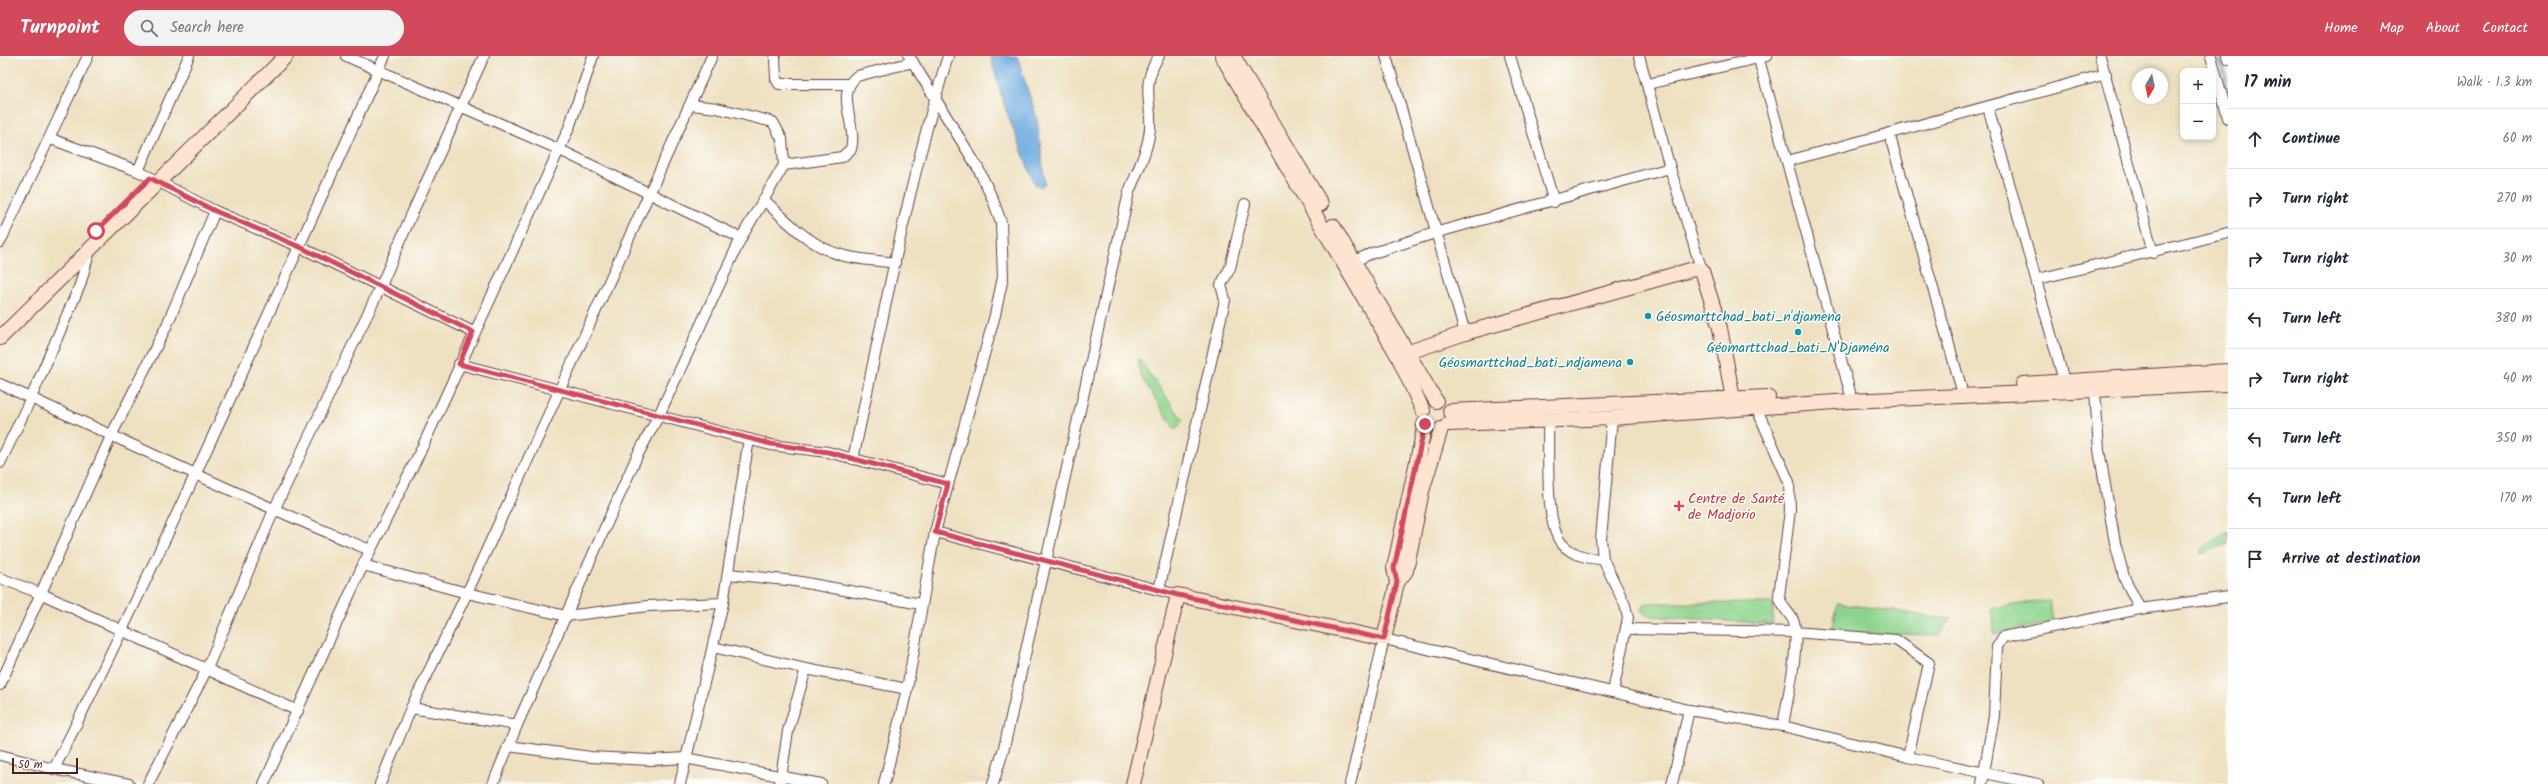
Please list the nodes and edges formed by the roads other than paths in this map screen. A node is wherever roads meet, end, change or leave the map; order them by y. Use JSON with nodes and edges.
{"nodes":[{"id":1,"x":88,"y":56,"type":"edge"},
{"id":2,"x":189,"y":56,"type":"edge"},
{"id":3,"x":274,"y":56,"type":"edge"},
{"id":4,"x":286,"y":56,"type":"edge"},
{"id":5,"x":346,"y":56,"type":"edge"},
{"id":6,"x":385,"y":56,"type":"edge"},
{"id":7,"x":484,"y":56,"type":"edge"},
{"id":8,"x":593,"y":56,"type":"edge"},
{"id":9,"x":712,"y":56,"type":"edge"},
{"id":10,"x":948,"y":56,"type":"edge"},
{"id":11,"x":1159,"y":56,"type":"edge"},
{"id":12,"x":1222,"y":56,"type":"edge"},
{"id":13,"x":1233,"y":56,"type":"edge"},
{"id":14,"x":1386,"y":56,"type":"edge"},
{"id":15,"x":1510,"y":56,"type":"edge"},
{"id":16,"x":1639,"y":56,"type":"edge"},
{"id":17,"x":2100,"y":56,"type":"edge"},
{"id":18,"x":2211,"y":56,"type":"edge"},
{"id":19,"x":2227,"y":56,"type":"edge"},
{"id":20,"x":1761,"y":57,"type":"edge"},
{"id":21,"x":775,"y":58,"type":"dead end"},
{"id":22,"x":911,"y":59,"type":"edge"},
{"id":23,"x":2228,"y":59,"type":"edge"},
{"id":24,"x":379,"y":70,"type":"junction"},
{"id":25,"x":2106,"y":74,"type":"junction"},
{"id":26,"x":849,"y":84,"type":"junction"},
{"id":27,"x":1648,"y":84,"type":"junction"},
{"id":28,"x":935,"y":96,"type":"junction"},
{"id":29,"x":691,"y":105,"type":"junction"},
{"id":30,"x":461,"y":107,"type":"junction"},
{"id":31,"x":1988,"y":107,"type":"junction"},
{"id":32,"x":2228,"y":118,"type":"edge"},
{"id":33,"x":1889,"y":132,"type":"junction"},
{"id":34,"x":51,"y":139,"type":"junction"},
{"id":35,"x":558,"y":149,"type":"junction"},
{"id":36,"x":1788,"y":161,"type":"junction"},
{"id":37,"x":784,"y":165,"type":"junction"},
{"id":38,"x":1670,"y":168,"type":"junction"},
{"id":39,"x":149,"y":177,"type":"junction"},
{"id":40,"x":650,"y":195,"type":"junction"},
{"id":41,"x":764,"y":200,"type":"junction"},
{"id":42,"x":1554,"y":202,"type":"junction"},
{"id":43,"x":1245,"y":204,"type":"dead end"},
{"id":44,"x":215,"y":211,"type":"junction"},
{"id":45,"x":1438,"y":232,"type":"junction"},
{"id":46,"x":2228,"y":233,"type":"edge"},
{"id":47,"x":741,"y":238,"type":"junction"},
{"id":48,"x":0,"y":242,"type":"edge"},
{"id":49,"x":300,"y":247,"type":"junction"},
{"id":50,"x":90,"y":250,"type":"junction"},
{"id":51,"x":2153,"y":252,"type":"junction"},
{"id":52,"x":895,"y":263,"type":"junction"},
{"id":53,"x":1349,"y":263,"type":"junction"},
{"id":54,"x":1702,"y":271,"type":"junction"},
{"id":55,"x":2038,"y":279,"type":"junction"},
{"id":56,"x":380,"y":288,"type":"junction"},
{"id":57,"x":0,"y":327,"type":"edge"},
{"id":58,"x":473,"y":332,"type":"junction"},
{"id":59,"x":1465,"y":333,"type":"junction"},
{"id":60,"x":0,"y":338,"type":"edge"},
{"id":61,"x":1409,"y":352,"type":"junction"},
{"id":62,"x":459,"y":364,"type":"junction"},
{"id":63,"x":2228,"y":371,"type":"edge"},
{"id":64,"x":0,"y":384,"type":"edge"},
{"id":65,"x":2228,"y":384,"type":"edge"},
{"id":66,"x":2066,"y":387,"type":"junction"},
{"id":67,"x":1961,"y":388,"type":"junction"},
{"id":68,"x":560,"y":391,"type":"junction"},
{"id":69,"x":2095,"y":391,"type":"junction"},
{"id":70,"x":1850,"y":392,"type":"junction"},
{"id":71,"x":31,"y":398,"type":"junction"},
{"id":72,"x":1733,"y":398,"type":"junction"},
{"id":73,"x":1436,"y":402,"type":"junction"},
{"id":74,"x":1756,"y":407,"type":"junction"},
{"id":75,"x":659,"y":415,"type":"junction"},
{"id":76,"x":1424,"y":418,"type":"junction"},
{"id":77,"x":1612,"y":418,"type":"junction"},
{"id":78,"x":1548,"y":420,"type":"junction"},
{"id":79,"x":1446,"y":421,"type":"junction"},
{"id":80,"x":112,"y":434,"type":"junction"},
{"id":81,"x":749,"y":439,"type":"junction"},
{"id":82,"x":853,"y":459,"type":"junction"},
{"id":83,"x":0,"y":463,"type":"edge"},
{"id":84,"x":195,"y":472,"type":"junction"},
{"id":85,"x":948,"y":484,"type":"junction"},
{"id":86,"x":274,"y":510,"type":"junction"},
{"id":87,"x":935,"y":532,"type":"junction"},
{"id":88,"x":370,"y":550,"type":"junction"},
{"id":89,"x":1603,"y":559,"type":"junction"},
{"id":90,"x":1046,"y":561,"type":"junction"},
{"id":91,"x":363,"y":565,"type":"junction"},
{"id":92,"x":730,"y":574,"type":"junction"},
{"id":93,"x":0,"y":578,"type":"edge"},
{"id":94,"x":1397,"y":582,"type":"junction"},
{"id":95,"x":1159,"y":590,"type":"junction"},
{"id":96,"x":42,"y":594,"type":"junction"},
{"id":97,"x":467,"y":594,"type":"junction"},
{"id":98,"x":1178,"y":595,"type":"junction"},
{"id":99,"x":2228,"y":597,"type":"edge"},
{"id":100,"x":723,"y":603,"type":"junction"},
{"id":101,"x":920,"y":604,"type":"junction"},
{"id":102,"x":2140,"y":609,"type":"junction"},
{"id":103,"x":566,"y":616,"type":"junction"},
{"id":104,"x":1627,"y":629,"type":"junction"},
{"id":105,"x":123,"y":631,"type":"junction"},
{"id":106,"x":1794,"y":632,"type":"junction"},
{"id":107,"x":1384,"y":639,"type":"junction"},
{"id":108,"x":713,"y":647,"type":"junction"},
{"id":109,"x":806,"y":669,"type":"junction"},
{"id":110,"x":206,"y":670,"type":"junction"},
{"id":111,"x":0,"y":685,"type":"edge"},
{"id":112,"x":906,"y":689,"type":"junction"},
{"id":113,"x":1613,"y":692,"type":"junction"},
{"id":114,"x":411,"y":708,"type":"junction"},
{"id":115,"x":1689,"y":710,"type":"junction"},
{"id":116,"x":298,"y":711,"type":"junction"},
{"id":117,"x":517,"y":725,"type":"junction"},
{"id":118,"x":1783,"y":726,"type":"junction"},
{"id":119,"x":508,"y":746,"type":"junction"},
{"id":120,"x":0,"y":755,"type":"edge"},
{"id":121,"x":1908,"y":757,"type":"junction"},
{"id":122,"x":685,"y":758,"type":"junction"},
{"id":123,"x":54,"y":769,"type":"junction"},
{"id":124,"x":781,"y":779,"type":"edge"},
{"id":125,"x":1983,"y":779,"type":"edge"},
{"id":126,"x":129,"y":784,"type":"edge"},
{"id":127,"x":148,"y":784,"type":"edge"},
{"id":128,"x":264,"y":784,"type":"edge"},
{"id":129,"x":380,"y":784,"type":"edge"},
{"id":130,"x":493,"y":784,"type":"edge"},
{"id":131,"x":680,"y":784,"type":"edge"},
{"id":132,"x":821,"y":784,"type":"edge"},
{"id":133,"x":884,"y":784,"type":"edge"},
{"id":134,"x":993,"y":784,"type":"edge"},
{"id":135,"x":1133,"y":784,"type":"edge"},
{"id":136,"x":1350,"y":784,"type":"edge"},
{"id":137,"x":1672,"y":784,"type":"edge"},
{"id":138,"x":2038,"y":784,"type":"edge"}],
"edges":[{"from":1,"to":34,"type":"street"},
{"from":2,"to":39,"type":"street"},
{"from":3,"to":39,"type":"street"},
{"from":4,"to":39,"type":"street"},
{"from":5,"to":24,"type":"street"},
{"from":6,"to":24,"type":"street"},
{"from":7,"to":30,"type":"street"},
{"from":8,"to":35,"type":"street"},
{"from":9,"to":29,"type":"street"},
{"from":10,"to":28,"type":"street"},
{"from":11,"to":90,"type":"street"},
{"from":12,"to":53,"type":"street"},
{"from":13,"to":53,"type":"street"},
{"from":14,"to":45,"type":"street"},
{"from":15,"to":42,"type":"street"},
{"from":16,"to":27,"type":"street"},
{"from":17,"to":25,"type":"street"},
{"from":18,"to":32,"type":"street"},
{"from":19,"to":23,"type":"street"},
{"from":20,"to":27,"type":"street"},
{"from":20,"to":36,"type":"street"},
{"from":21,"to":26,"type":"street"},
{"from":22,"to":26,"type":"street"},
{"from":22,"to":28,"type":"street"},
{"from":24,"to":30,"type":"street"},
{"from":24,"to":49,"type":"street"},
{"from":25,"to":31,"type":"street"},
{"from":25,"to":51,"type":"street"},
{"from":26,"to":37,"type":"street"},
{"from":27,"to":38,"type":"street"},
{"from":28,"to":52,"type":"street"},
{"from":28,"to":85,"type":"street"},
{"from":29,"to":37,"type":"street"},
{"from":29,"to":40,"type":"street"},
{"from":30,"to":35,"type":"street"},
{"from":30,"to":56,"type":"street"},
{"from":31,"to":33,"type":"street"},
{"from":31,"to":55,"type":"street"},
{"from":33,"to":36,"type":"street"},
{"from":33,"to":67,"type":"street"},
{"from":34,"to":39,"type":"street"},
{"from":34,"to":48,"type":"street"},
{"from":35,"to":40,"type":"street"},
{"from":35,"to":58,"type":"street"},
{"from":36,"to":70,"type":"street"},
{"from":37,"to":41,"type":"street"},
{"from":38,"to":42,"type":"street"},
{"from":38,"to":54,"type":"street"},
{"from":39,"to":44,"type":"street"},
{"from":39,"to":50,"type":"street"},
{"from":39,"to":57,"type":"street"},
{"from":40,"to":47,"type":"street"},
{"from":40,"to":68,"type":"street"},
{"from":41,"to":47,"type":"street"},
{"from":41,"to":52,"type":"street"},
{"from":42,"to":45,"type":"street"},
{"from":43,"to":95,"type":"street"},
{"from":44,"to":49,"type":"street"},
{"from":44,"to":80,"type":"street"},
{"from":45,"to":53,"type":"street"},
{"from":45,"to":59,"type":"street"},
{"from":46,"to":51,"type":"street"},
{"from":47,"to":75,"type":"street"},
{"from":49,"to":56,"type":"street"},
{"from":49,"to":84,"type":"street"},
{"from":50,"to":60,"type":"street"},
{"from":50,"to":71,"type":"street"},
{"from":51,"to":55,"type":"street"},
{"from":52,"to":82,"type":"street"},
{"from":53,"to":61,"type":"street"},
{"from":53,"to":76,"type":"street"},
{"from":54,"to":59,"type":"street"},
{"from":54,"to":72,"type":"street"},
{"from":55,"to":66,"type":"street"},
{"from":56,"to":58,"type":"street"},
{"from":56,"to":86,"type":"street"},
{"from":58,"to":62,"type":"street"},
{"from":59,"to":61,"type":"street"},
{"from":61,"to":73,"type":"street"},
{"from":62,"to":68,"type":"street"},
{"from":62,"to":88,"type":"street"},
{"from":63,"to":66,"type":"street"},
{"from":64,"to":71,"type":"street"},
{"from":65,"to":69,"type":"street"},
{"from":66,"to":67,"type":"street"},
{"from":66,"to":69,"type":"street"},
{"from":66,"to":74,"type":"street"},
{"from":67,"to":70,"type":"street"},
{"from":68,"to":75,"type":"street"},
{"from":68,"to":97,"type":"street"},
{"from":69,"to":102,"type":"street"},
{"from":70,"to":72,"type":"street"},
{"from":71,"to":80,"type":"street"},
{"from":71,"to":83,"type":"street"},
{"from":72,"to":79,"type":"street"},
{"from":73,"to":76,"type":"street"},
{"from":73,"to":79,"type":"street"},
{"from":74,"to":77,"type":"street"},
{"from":74,"to":106,"type":"street"},
{"from":75,"to":81,"type":"street"},
{"from":75,"to":103,"type":"street"},
{"from":76,"to":79,"type":"street"},
{"from":76,"to":94,"type":"street"},
{"from":77,"to":78,"type":"street"},
{"from":77,"to":89,"type":"street"},
{"from":78,"to":79,"type":"street"},
{"from":78,"to":89,"type":"street"},
{"from":79,"to":94,"type":"street"},
{"from":80,"to":84,"type":"street"},
{"from":80,"to":96,"type":"street"},
{"from":81,"to":82,"type":"street"},
{"from":81,"to":92,"type":"street"},
{"from":82,"to":85,"type":"street"},
{"from":84,"to":86,"type":"street"},
{"from":84,"to":105,"type":"street"},
{"from":85,"to":87,"type":"street"},
{"from":86,"to":88,"type":"street"},
{"from":86,"to":110,"type":"street"},
{"from":87,"to":90,"type":"street"},
{"from":87,"to":101,"type":"street"},
{"from":88,"to":91,"type":"street"},
{"from":89,"to":104,"type":"street"},
{"from":90,"to":95,"type":"street"},
{"from":90,"to":134,"type":"street"},
{"from":91,"to":97,"type":"street"},
{"from":91,"to":116,"type":"street"},
{"from":92,"to":100,"type":"street"},
{"from":92,"to":101,"type":"street"},
{"from":93,"to":96,"type":"street"},
{"from":94,"to":107,"type":"street"},
{"from":95,"to":98,"type":"street"},
{"from":96,"to":105,"type":"street"},
{"from":96,"to":111,"type":"street"},
{"from":97,"to":103,"type":"street"},
{"from":97,"to":114,"type":"street"},
{"from":98,"to":107,"type":"street"},
{"from":98,"to":135,"type":"street"},
{"from":99,"to":102,"type":"street"},
{"from":100,"to":103,"type":"street"},
{"from":100,"to":108,"type":"street"},
{"from":101,"to":112,"type":"street"},
{"from":102,"to":125,"type":"street"},
{"from":103,"to":117,"type":"street"},
{"from":104,"to":106,"type":"street"},
{"from":104,"to":113,"type":"street"},
{"from":105,"to":110,"type":"street"},
{"from":105,"to":123,"type":"street"},
{"from":106,"to":118,"type":"street"},
{"from":106,"to":121,"type":"street"},
{"from":107,"to":113,"type":"street"},
{"from":107,"to":136,"type":"street"},
{"from":108,"to":109,"type":"street"},
{"from":108,"to":122,"type":"street"},
{"from":109,"to":112,"type":"street"},
{"from":109,"to":124,"type":"street"},
{"from":110,"to":116,"type":"street"},
{"from":110,"to":127,"type":"street"},
{"from":112,"to":133,"type":"street"},
{"from":113,"to":115,"type":"street"},
{"from":114,"to":117,"type":"street"},
{"from":114,"to":129,"type":"street"},
{"from":115,"to":118,"type":"street"},
{"from":115,"to":137,"type":"street"},
{"from":116,"to":128,"type":"street"},
{"from":117,"to":119,"type":"street"},
{"from":118,"to":121,"type":"street"},
{"from":119,"to":122,"type":"street"},
{"from":119,"to":130,"type":"street"},
{"from":120,"to":123,"type":"street"},
{"from":121,"to":125,"type":"street"},
{"from":122,"to":124,"type":"street"},
{"from":122,"to":131,"type":"street"},
{"from":123,"to":126,"type":"street"},
{"from":124,"to":132,"type":"street"},
{"from":125,"to":138,"type":"street"}]}
